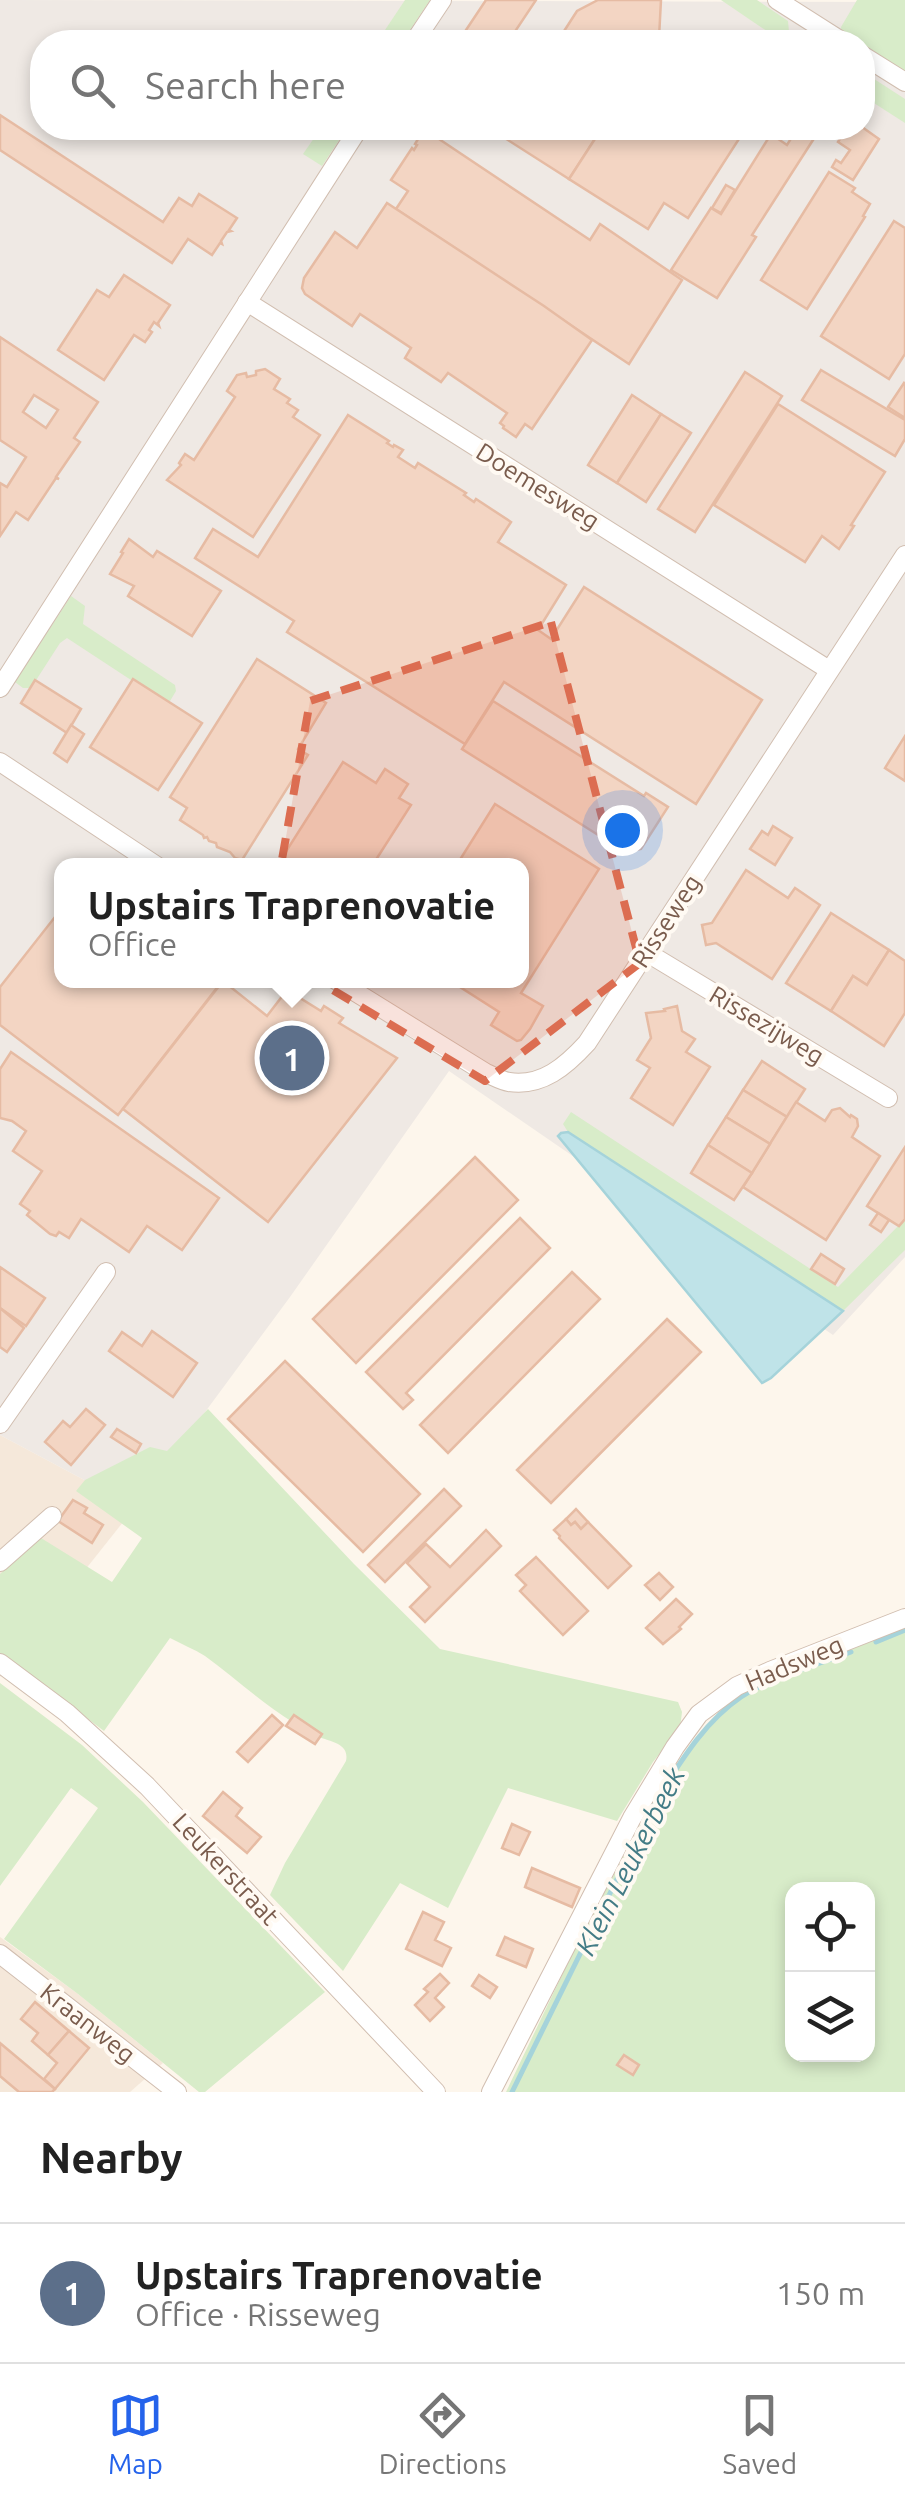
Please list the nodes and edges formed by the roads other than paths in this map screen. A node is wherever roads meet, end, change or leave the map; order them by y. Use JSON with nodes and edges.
{"nodes":[{"id":1,"x":442,"y":0,"type":"edge"},
{"id":2,"x":778,"y":0,"type":"edge"},
{"id":3,"x":422,"y":30,"type":"edge"},
{"id":4,"x":825,"y":30,"type":"edge"},
{"id":5,"x":875,"y":63,"type":"edge"},
{"id":6,"x":905,"y":82,"type":"edge"},
{"id":7,"x":351,"y":140,"type":"edge"},
{"id":8,"x":247,"y":302,"type":"junction"},
{"id":9,"x":905,"y":555,"type":"edge"},
{"id":10,"x":829,"y":670,"type":"junction"},
{"id":11,"x":0,"y":688,"type":"edge"},
{"id":12,"x":0,"y":762,"type":"edge"},
{"id":13,"x":145,"y":858,"type":"edge"},
{"id":14,"x":646,"y":952,"type":"junction"},
{"id":15,"x":349,"y":988,"type":"edge"},
{"id":16,"x":888,"y":1098,"type":"dead end"},
{"id":17,"x":106,"y":1272,"type":"dead end"},
{"id":18,"x":0,"y":1424,"type":"edge"},
{"id":19,"x":52,"y":1516,"type":"dead end"},
{"id":20,"x":0,"y":1562,"type":"edge"},
{"id":21,"x":905,"y":1618,"type":"edge"},
{"id":22,"x":0,"y":1663,"type":"edge"},
{"id":23,"x":0,"y":1954,"type":"edge"},
{"id":24,"x":177,"y":2092,"type":"edge"},
{"id":25,"x":436,"y":2092,"type":"edge"},
{"id":26,"x":490,"y":2092,"type":"edge"}],
"edges":[{"from":1,"to":3,"type":"street"},
{"from":2,"to":4,"type":"street"},
{"from":5,"to":6,"type":"street"},
{"from":7,"to":8,"type":"street"},
{"from":8,"to":10,"type":"street","name":"Doemesweg"},
{"from":8,"to":11,"type":"street"},
{"from":9,"to":10,"type":"street","name":"Risseweg"},
{"from":10,"to":14,"type":"street","name":"Risseweg"},
{"from":12,"to":13,"type":"street"},
{"from":14,"to":15,"type":"street","name":"Risseweg"},
{"from":14,"to":16,"type":"street","name":"Rissezijweg"},
{"from":17,"to":18,"type":"street"},
{"from":19,"to":20,"type":"street"},
{"from":21,"to":26,"type":"street","name":"Hadsweg"},
{"from":22,"to":25,"type":"street","name":"Leukerstraat"},
{"from":23,"to":24,"type":"street","name":"Kraanweg"}]}
